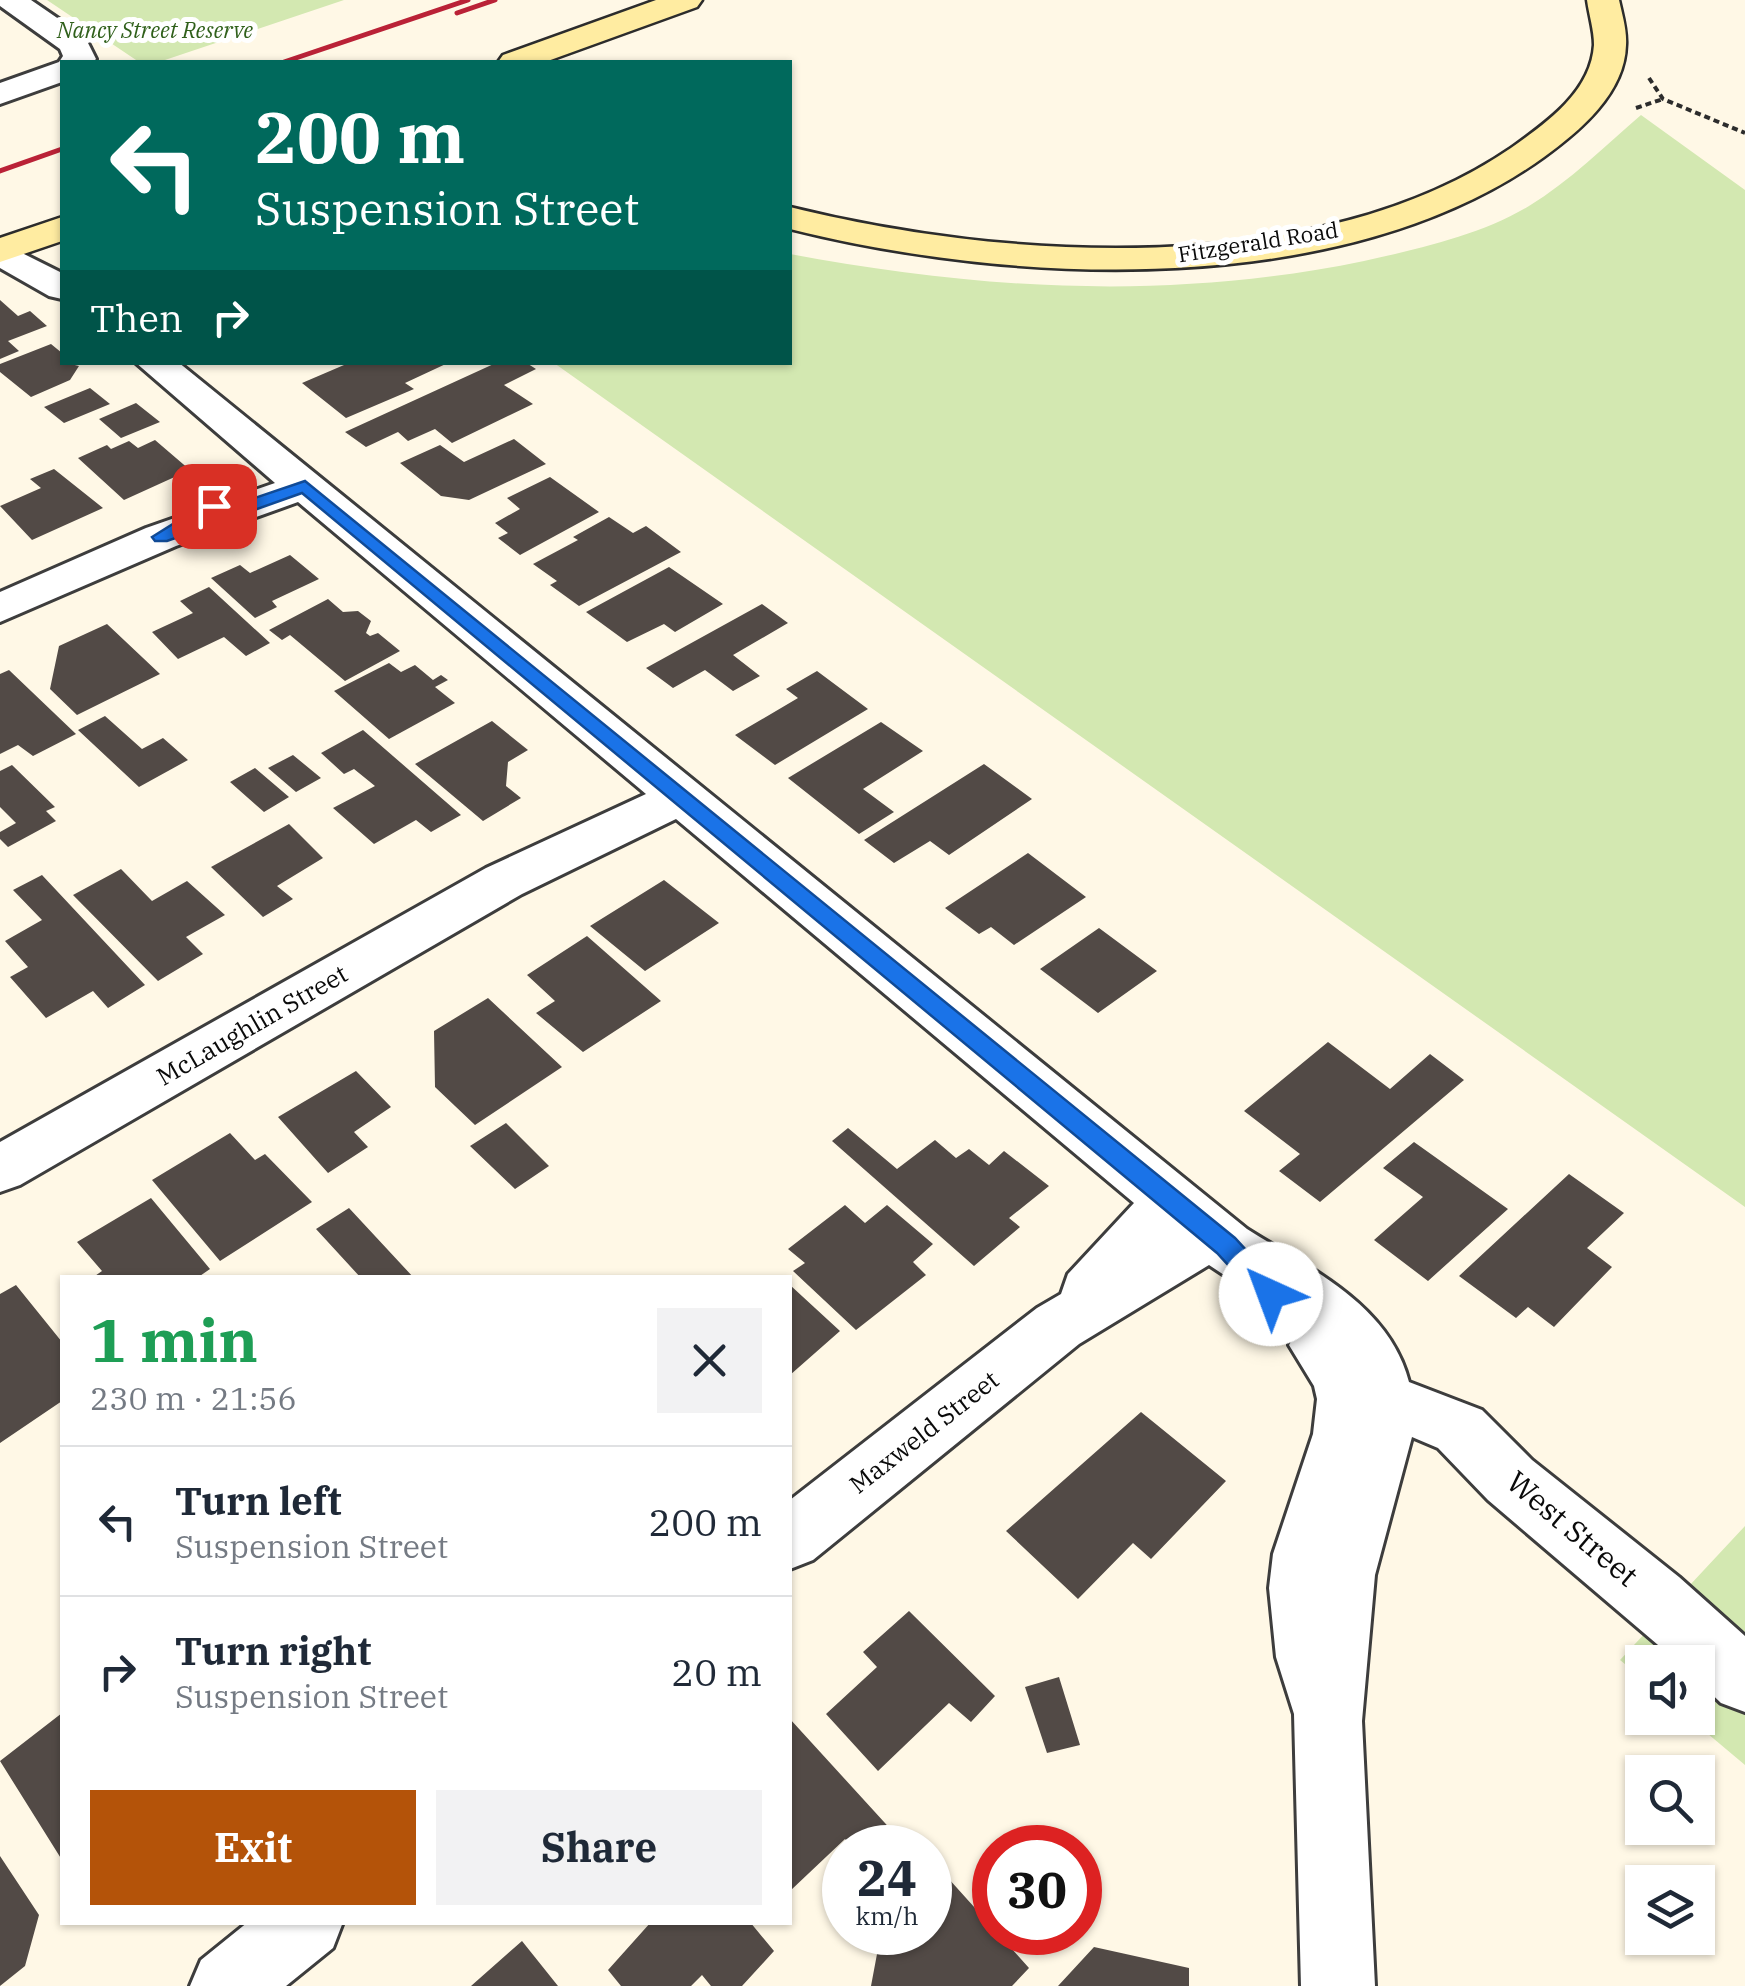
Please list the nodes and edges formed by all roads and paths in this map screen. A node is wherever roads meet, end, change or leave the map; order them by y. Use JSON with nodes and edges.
{"nodes":[{"id":1,"x":12,"y":0,"type":"edge"},
{"id":2,"x":687,"y":0,"type":"edge"},
{"id":3,"x":1603,"y":0,"type":"edge"},
{"id":4,"x":73,"y":60,"type":"edge"},
{"id":5,"x":521,"y":60,"type":"edge"},
{"id":6,"x":616,"y":60,"type":"edge"},
{"id":7,"x":60,"y":69,"type":"edge"},
{"id":8,"x":0,"y":94,"type":"edge"},
{"id":9,"x":1663,"y":99,"type":"dead end"},
{"id":10,"x":1745,"y":133,"type":"edge"},
{"id":11,"x":792,"y":218,"type":"edge"},
{"id":12,"x":23,"y":243,"type":"edge"},
{"id":13,"x":60,"y":284,"type":"edge"},
{"id":14,"x":158,"y":365,"type":"edge"},
{"id":15,"x":296,"y":478,"type":"junction"},
{"id":16,"x":0,"y":608,"type":"edge"},
{"id":17,"x":668,"y":786,"type":"junction"},
{"id":18,"x":0,"y":1169,"type":"edge"},
{"id":19,"x":1203,"y":1227,"type":"junction"},
{"id":20,"x":1366,"y":1402,"type":"junction"},
{"id":21,"x":792,"y":1537,"type":"edge"},
{"id":22,"x":1745,"y":1680,"type":"edge"},
{"id":23,"x":303,"y":1925,"type":"edge"},
{"id":24,"x":228,"y":1986,"type":"edge"},
{"id":25,"x":1338,"y":1986,"type":"edge"}],
"edges":[{"from":1,"to":4,"type":"street"},
{"from":2,"to":5,"type":"street"},
{"from":2,"to":6,"type":"street"},
{"from":3,"to":11,"type":"street","name":"Fitzgerald Road"},
{"from":7,"to":8,"type":"street"},
{"from":9,"to":10,"type":"path"},
{"from":12,"to":13,"type":"street"},
{"from":14,"to":15,"type":"street"},
{"from":15,"to":16,"type":"street"},
{"from":15,"to":17,"type":"street"},
{"from":17,"to":18,"type":"street","name":"McLaughlin Street"},
{"from":17,"to":19,"type":"street"},
{"from":19,"to":20,"type":"street"},
{"from":19,"to":21,"type":"street","name":"Maxweld Street"},
{"from":20,"to":22,"type":"street","name":"West Street"},
{"from":20,"to":25,"type":"street"},
{"from":23,"to":24,"type":"street"}]}
